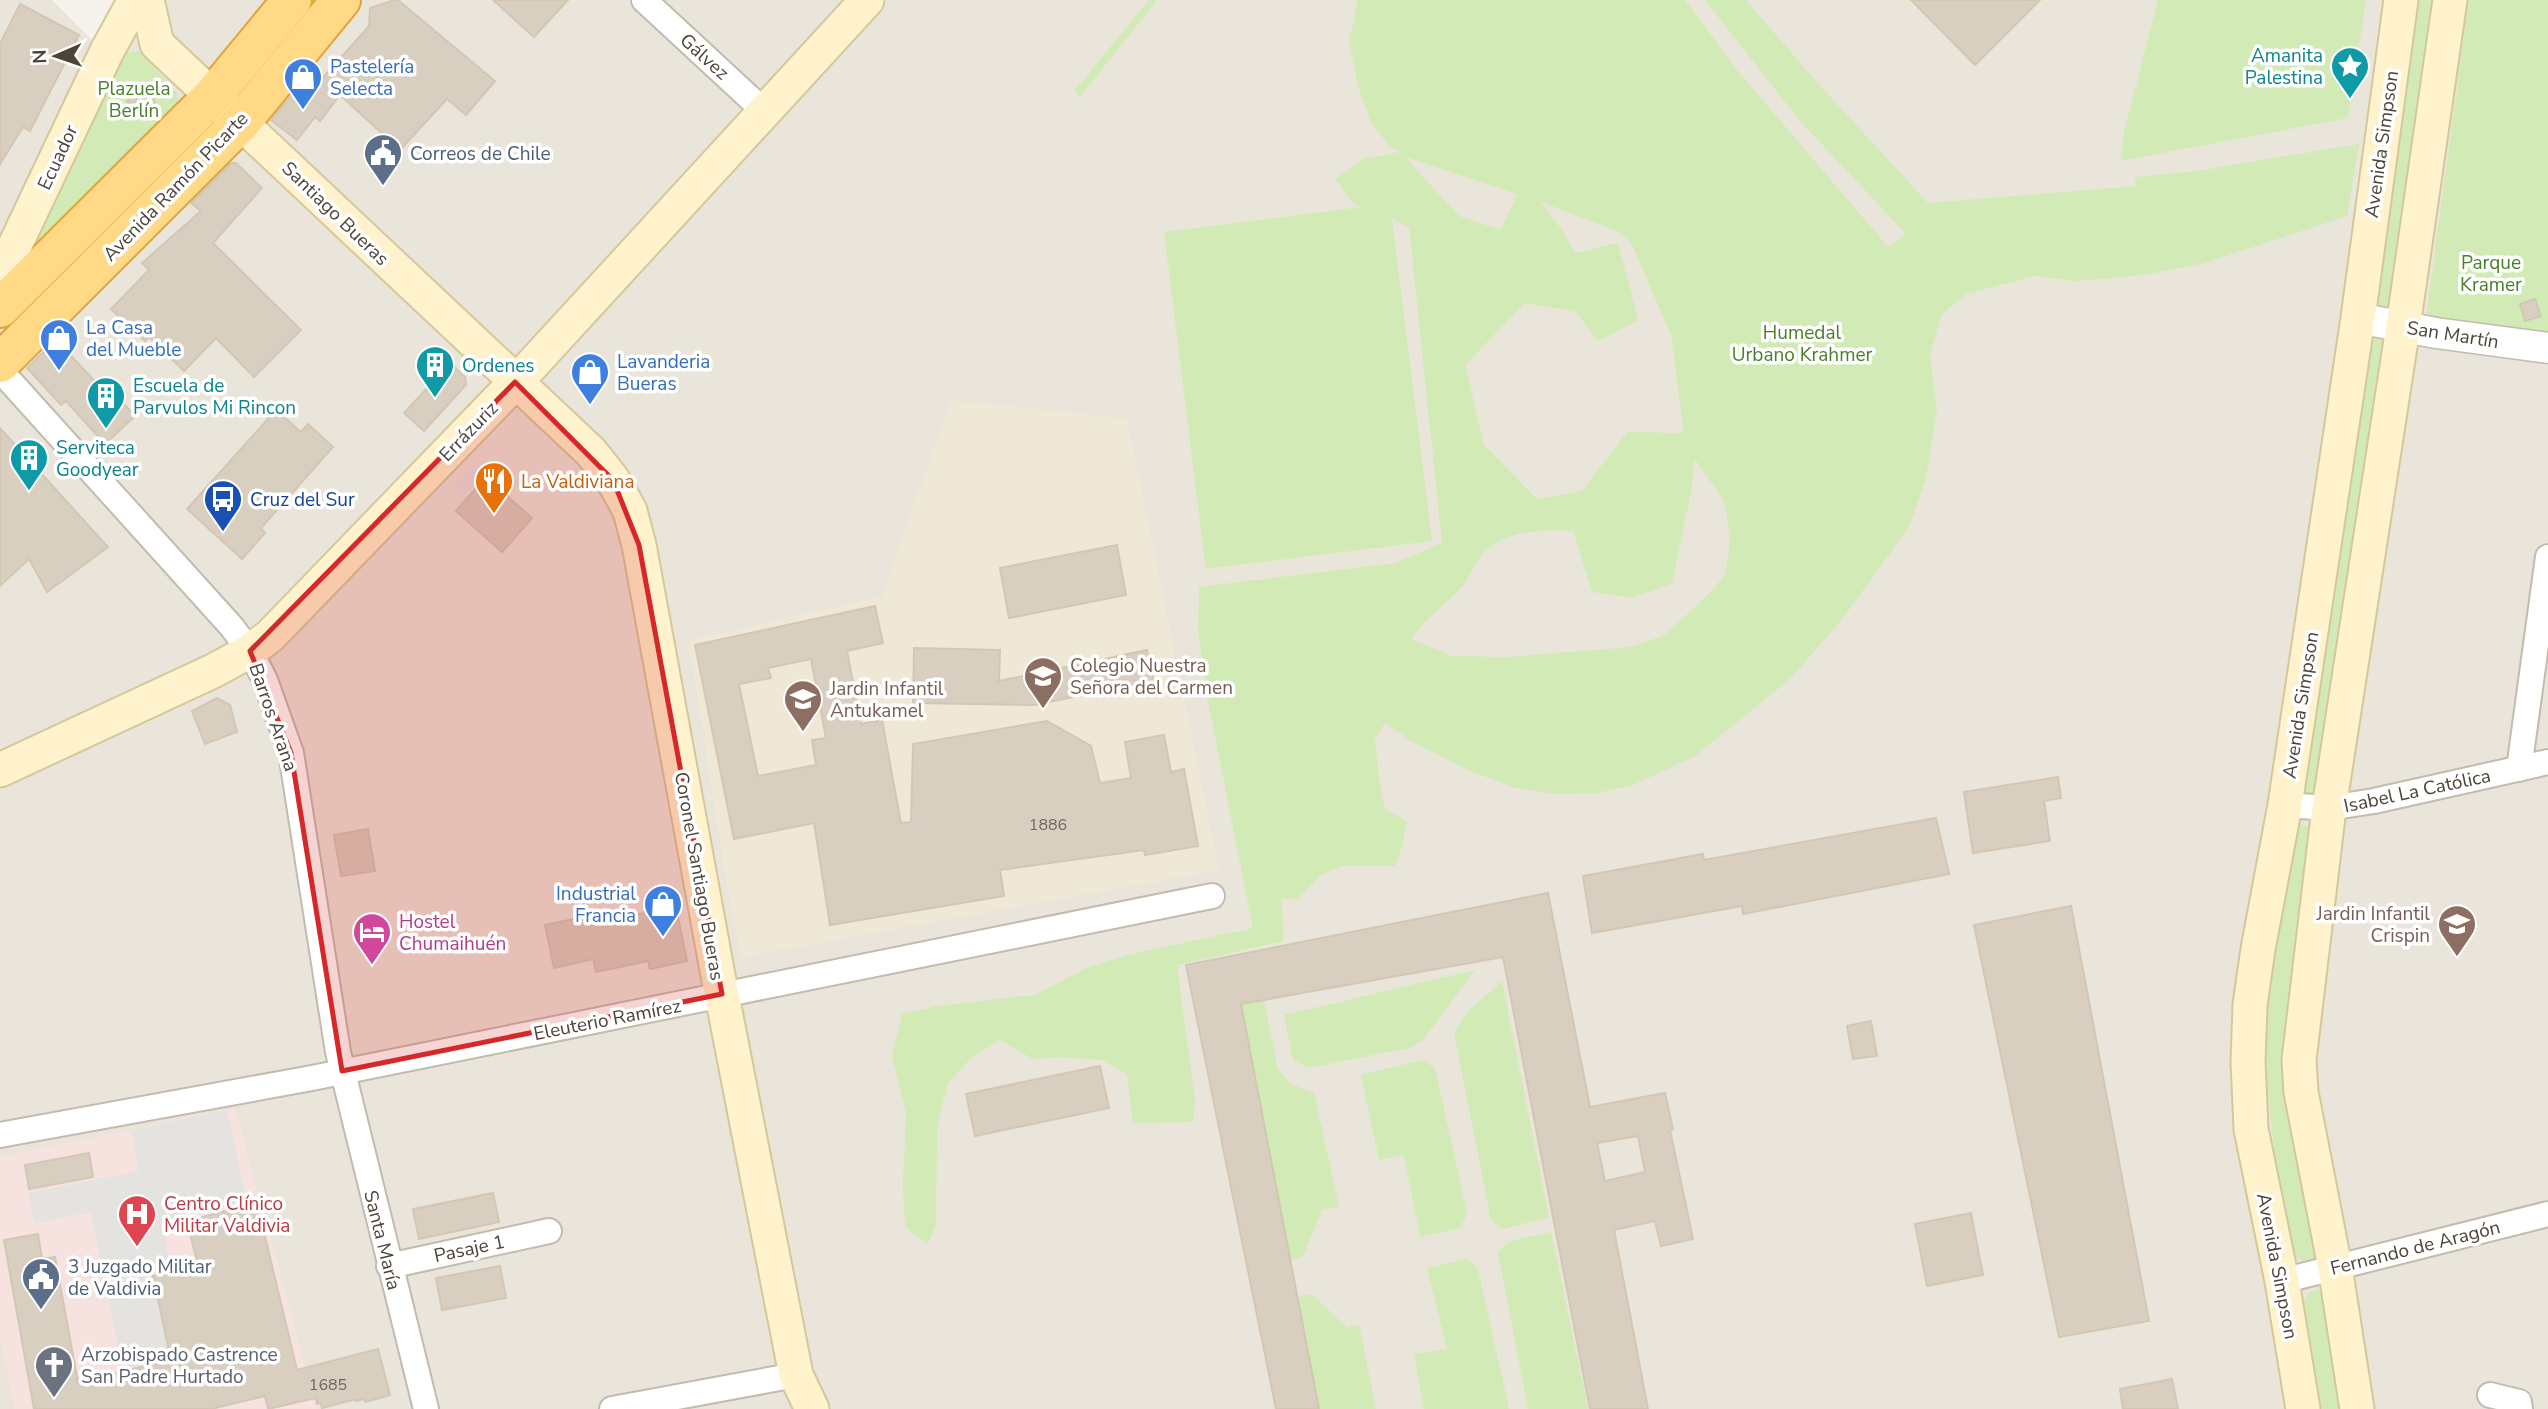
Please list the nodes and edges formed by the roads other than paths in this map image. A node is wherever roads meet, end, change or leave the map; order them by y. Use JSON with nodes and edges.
{"nodes":[{"id":1,"x":135,"y":0,"type":"edge"},
{"id":2,"x":147,"y":0,"type":"edge"},
{"id":3,"x":292,"y":0,"type":"edge"},
{"id":4,"x":341,"y":0,"type":"edge"},
{"id":5,"x":644,"y":0,"type":"edge"},
{"id":6,"x":867,"y":0,"type":"edge"},
{"id":7,"x":2401,"y":0,"type":"edge"},
{"id":8,"x":2450,"y":0,"type":"edge"},
{"id":9,"x":157,"y":44,"type":"junction"},
{"id":10,"x":107,"y":51,"type":"junction"},
{"id":11,"x":212,"y":97,"type":"junction"},
{"id":12,"x":765,"y":113,"type":"junction"},
{"id":13,"x":241,"y":122,"type":"junction"},
{"id":14,"x":0,"y":276,"type":"edge"},
{"id":15,"x":0,"y":308,"type":"edge"},
{"id":16,"x":2358,"y":318,"type":"junction"},
{"id":17,"x":2403,"y":327,"type":"junction"},
{"id":18,"x":2548,"y":348,"type":"edge"},
{"id":19,"x":0,"y":363,"type":"edge"},
{"id":20,"x":0,"y":370,"type":"edge"},
{"id":21,"x":514,"y":382,"type":"junction"},
{"id":22,"x":2548,"y":557,"type":"edge"},
{"id":23,"x":250,"y":651,"type":"junction"},
{"id":24,"x":2548,"y":762,"type":"edge"},
{"id":25,"x":2519,"y":769,"type":"junction"},
{"id":26,"x":0,"y":770,"type":"edge"},
{"id":27,"x":2285,"y":805,"type":"junction"},
{"id":28,"x":2329,"y":808,"type":"junction"},
{"id":29,"x":1212,"y":895,"type":"dead end"},
{"id":30,"x":722,"y":995,"type":"junction"},
{"id":31,"x":342,"y":1072,"type":"junction"},
{"id":32,"x":0,"y":1135,"type":"edge"},
{"id":33,"x":2548,"y":1214,"type":"edge"},
{"id":34,"x":549,"y":1231,"type":"dead end"},
{"id":35,"x":389,"y":1266,"type":"junction"},
{"id":36,"x":2334,"y":1267,"type":"junction"},
{"id":37,"x":2282,"y":1280,"type":"junction"},
{"id":38,"x":796,"y":1375,"type":"junction"},
{"id":39,"x":2490,"y":1395,"type":"dead end"},
{"id":40,"x":426,"y":1409,"type":"edge"},
{"id":41,"x":612,"y":1409,"type":"edge"},
{"id":42,"x":811,"y":1409,"type":"edge"},
{"id":43,"x":2303,"y":1409,"type":"edge"},
{"id":44,"x":2357,"y":1409,"type":"edge"},
{"id":45,"x":2520,"y":1409,"type":"edge"}],
"edges":[{"from":1,"to":10,"type":"main road","name":"Ecuador"},
{"from":2,"to":9,"type":"main road"},
{"from":3,"to":11,"type":"highway","name":"Avenida Ramón Picarte"},
{"from":4,"to":13,"type":"highway","name":"Avenida Ramón Picarte"},
{"from":5,"to":12,"type":"street","name":"Gálvez"},
{"from":6,"to":12,"type":"main road","name":"Errázuriz"},
{"from":7,"to":16,"type":"main road","name":"Avenida Simpson"},
{"from":8,"to":17,"type":"main road"},
{"from":9,"to":10,"type":"main road"},
{"from":9,"to":11,"type":"main road","name":"Santiago Bueras"},
{"from":10,"to":14,"type":"main road","name":"Ecuador"},
{"from":11,"to":13,"type":"main road","name":"Santiago Bueras"},
{"from":11,"to":15,"type":"highway","name":"Avenida Ramón Picarte"},
{"from":12,"to":21,"type":"main road","name":"Errázuriz"},
{"from":13,"to":19,"type":"highway","name":"Avenida Ramón Picarte"},
{"from":13,"to":21,"type":"main road","name":"Santiago Bueras"},
{"from":16,"to":17,"type":"street","name":"San Martín"},
{"from":16,"to":27,"type":"main road","name":"Avenida Simpson"},
{"from":17,"to":18,"type":"street","name":"San Martín"},
{"from":17,"to":28,"type":"main road"},
{"from":20,"to":23,"type":"street","name":"Barros Arana"},
{"from":21,"to":23,"type":"main road","name":"Errázuriz"},
{"from":21,"to":30,"type":"main road","name":"Coronel Santiago Bueras"},
{"from":22,"to":25,"type":"street"},
{"from":23,"to":26,"type":"main road","name":"Errázuriz"},
{"from":23,"to":31,"type":"street","name":"Barros Arana"},
{"from":24,"to":25,"type":"street","name":"Isabel La Católica"},
{"from":25,"to":28,"type":"street","name":"Isabel La Católica"},
{"from":27,"to":28,"type":"street","name":"Isabel La Católica"},
{"from":27,"to":37,"type":"main road","name":"Avenida Simpson"},
{"from":28,"to":36,"type":"main road"},
{"from":29,"to":30,"type":"street","name":"Eleuterio Ramírez"},
{"from":30,"to":31,"type":"street","name":"Eleuterio Ramírez"},
{"from":30,"to":38,"type":"main road","name":"Coronel Santiago Bueras"},
{"from":31,"to":32,"type":"street","name":"Eleuterio Ramírez"},
{"from":31,"to":35,"type":"street","name":"Santa María"},
{"from":33,"to":36,"type":"street","name":"Fernando de Aragón"},
{"from":34,"to":35,"type":"street","name":"Pasaje 1"},
{"from":35,"to":40,"type":"street","name":"Santa María"},
{"from":36,"to":37,"type":"street","name":"Fernando de Aragón"},
{"from":36,"to":44,"type":"main road"},
{"from":37,"to":43,"type":"main road","name":"Avenida Simpson"},
{"from":38,"to":41,"type":"street"},
{"from":38,"to":42,"type":"main road","name":"Coronel Santiago Bueras"},
{"from":39,"to":45,"type":"street"}]}
